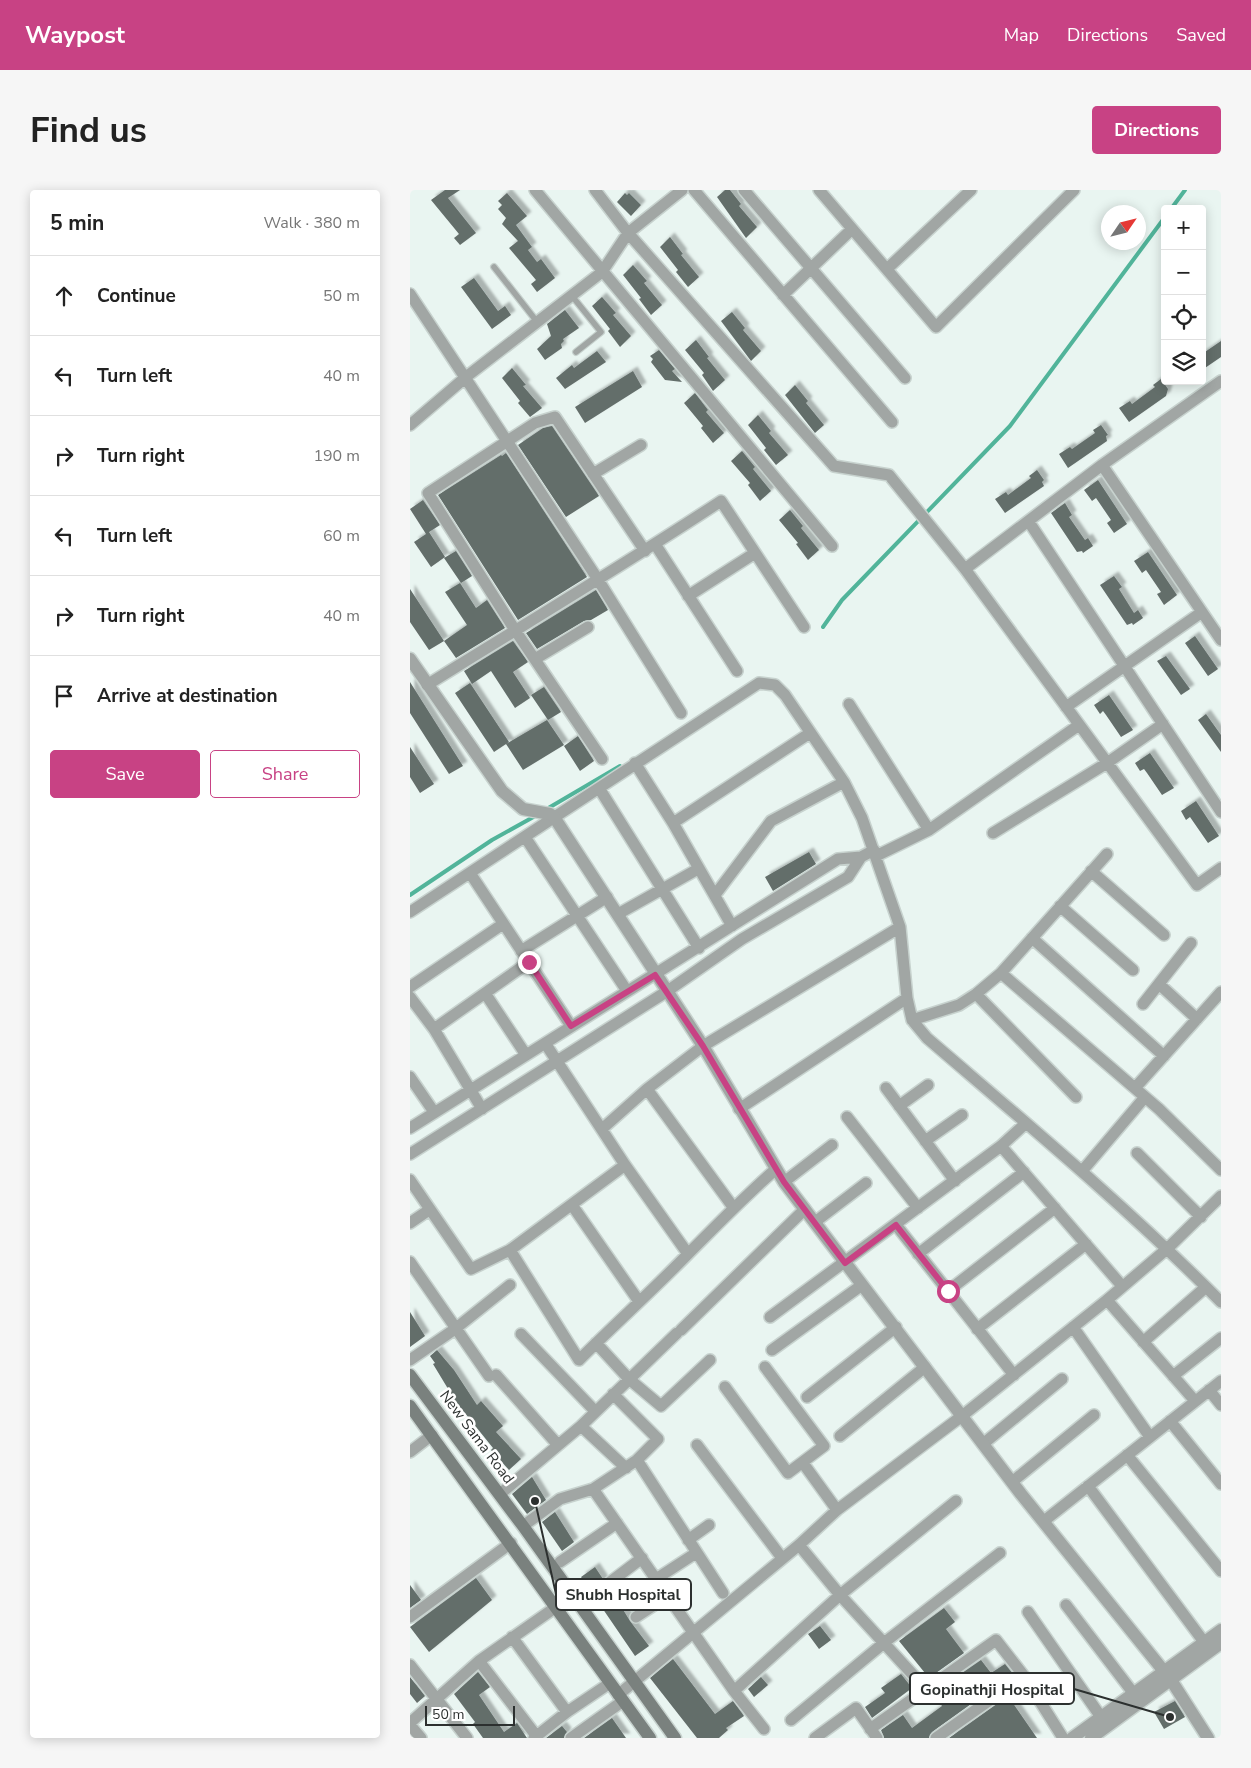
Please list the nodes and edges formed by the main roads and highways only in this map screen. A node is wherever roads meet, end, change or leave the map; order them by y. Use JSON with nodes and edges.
{"nodes":[{"id":1,"x":410,"y":1375,"type":"edge"},
{"id":2,"x":410,"y":1406,"type":"edge"},
{"id":3,"x":649,"y":1738,"type":"edge"},
{"id":4,"x":675,"y":1738,"type":"edge"}],
"edges":[{"from":1,"to":4,"type":"main road","name":"New Sama Road"},
{"from":2,"to":3,"type":"main road"}]}
